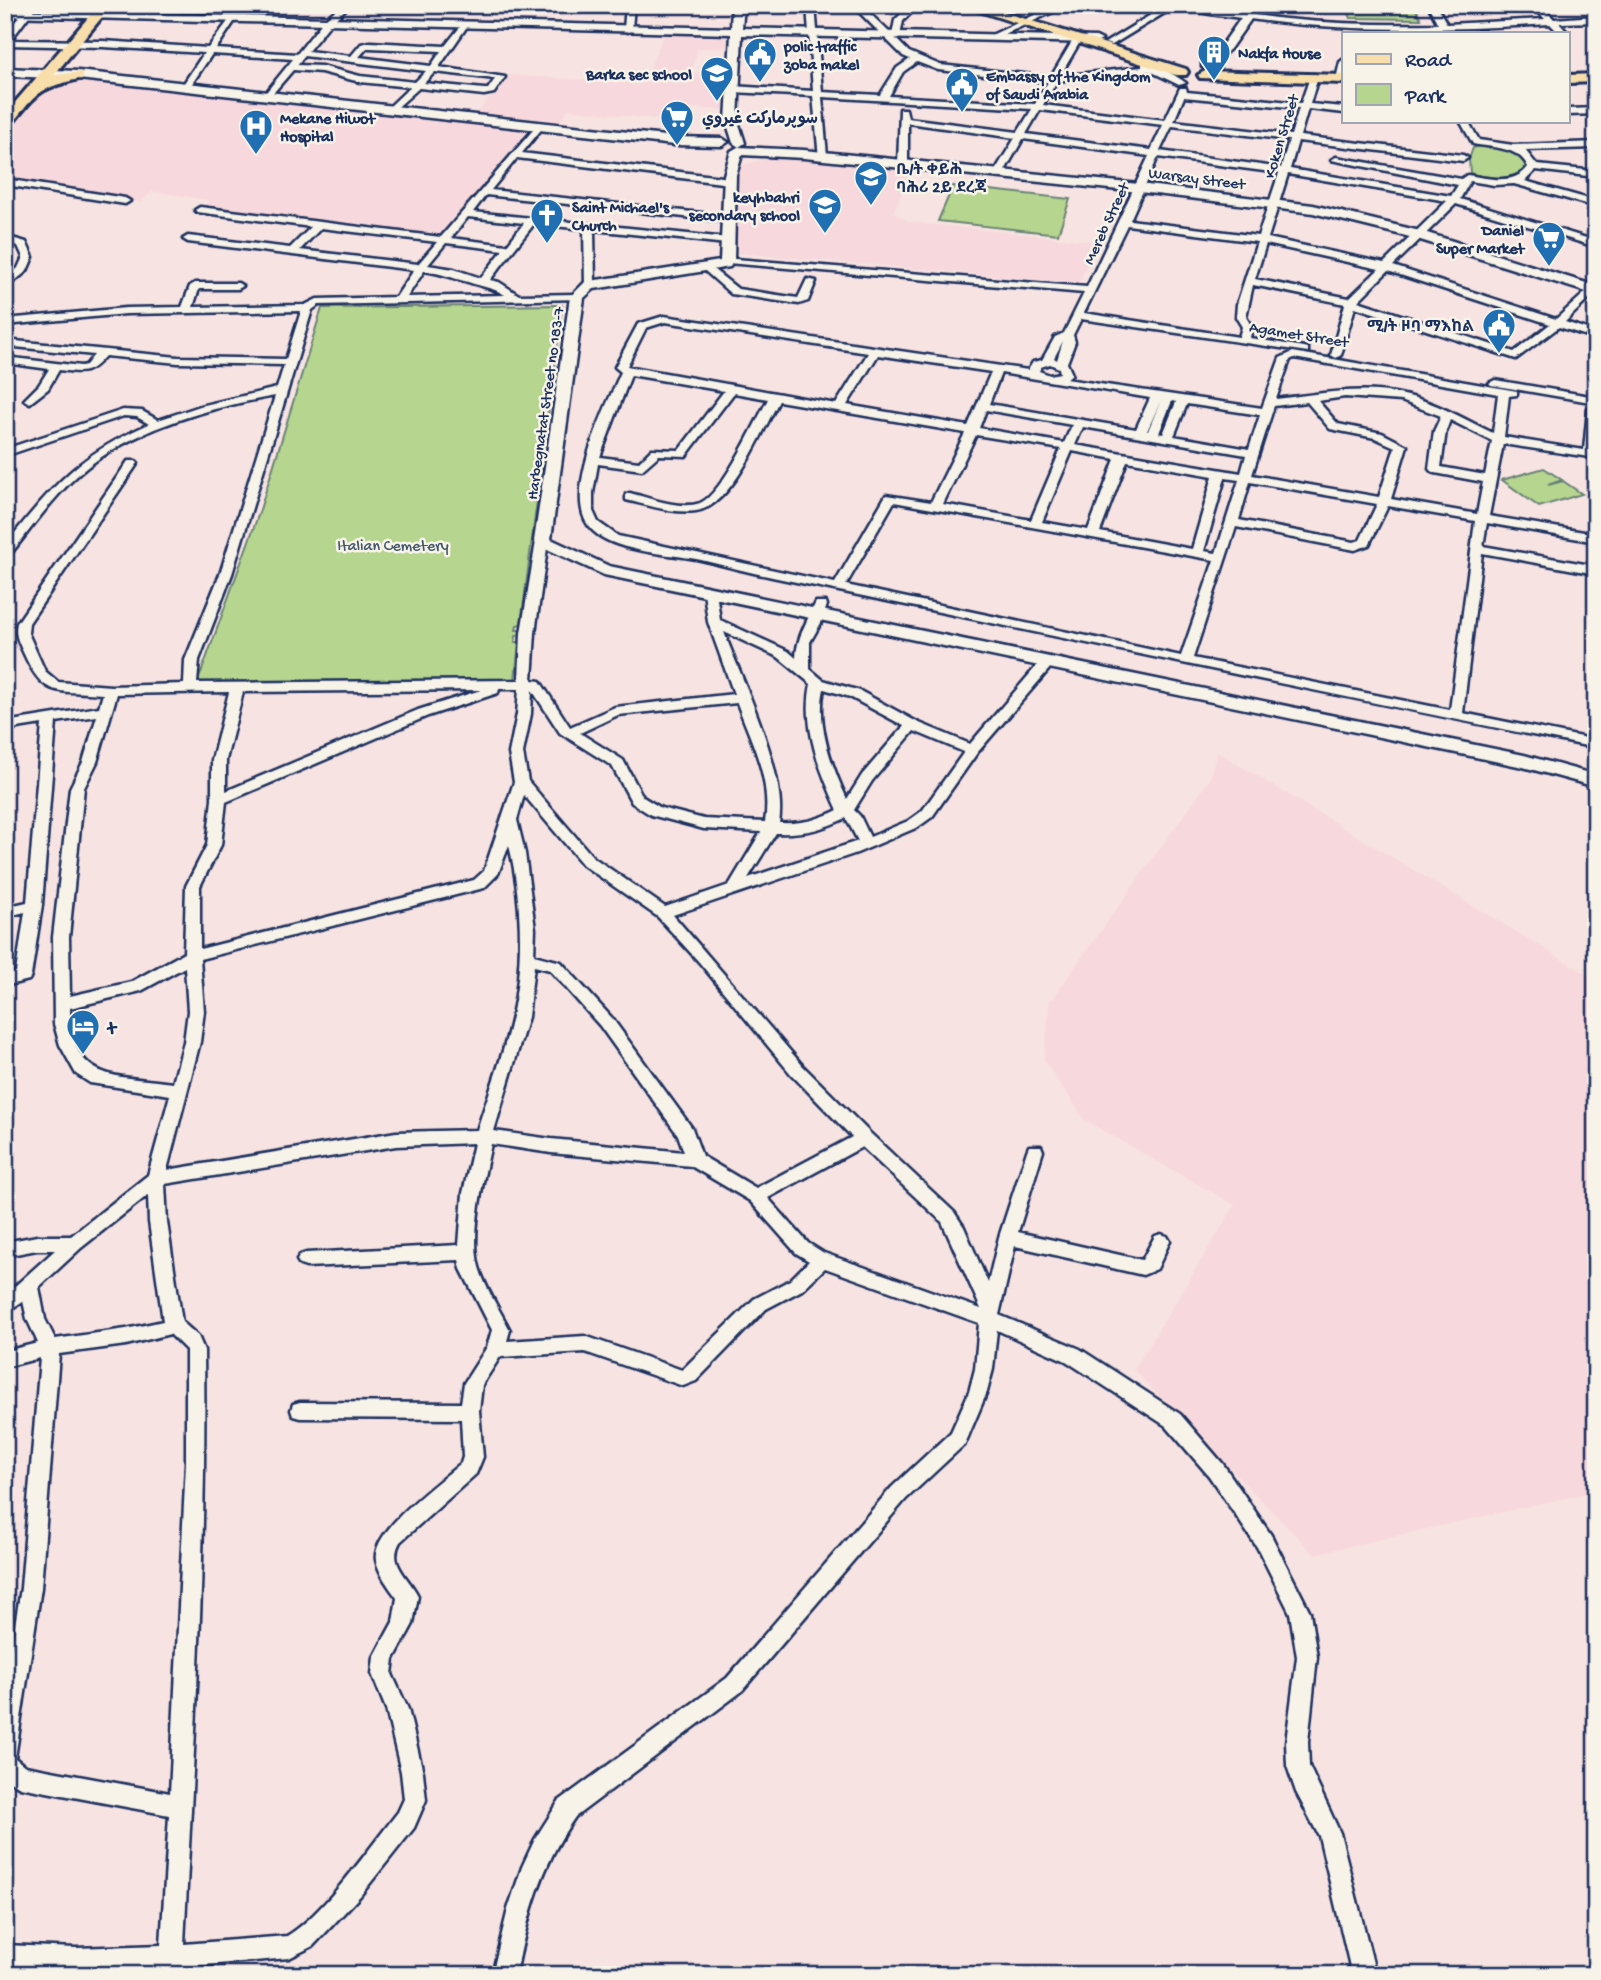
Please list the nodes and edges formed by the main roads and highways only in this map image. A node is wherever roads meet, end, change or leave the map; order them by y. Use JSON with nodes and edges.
{"nodes":[{"id":1,"x":737,"y":5,"type":"edge"},
{"id":2,"x":967,"y":5,"type":"edge"},
{"id":3,"x":987,"y":5,"type":"edge"},
{"id":4,"x":1256,"y":5,"type":"edge"},
{"id":5,"x":30,"y":10,"type":"edge"},
{"id":6,"x":102,"y":11,"type":"edge"},
{"id":7,"x":5,"y":13,"type":"edge"},
{"id":8,"x":1028,"y":22,"type":"junction"},
{"id":9,"x":736,"y":32,"type":"junction"},
{"id":10,"x":1077,"y":40,"type":"junction"},
{"id":11,"x":1105,"y":45,"type":"junction"},
{"id":12,"x":1203,"y":68,"type":"junction"},
{"id":13,"x":5,"y":72,"type":"edge"},
{"id":14,"x":48,"y":72,"type":"junction"},
{"id":15,"x":78,"y":75,"type":"junction"},
{"id":16,"x":1596,"y":78,"type":"edge"},
{"id":17,"x":1342,"y":79,"type":"edge"},
{"id":18,"x":1570,"y":79,"type":"edge"},
{"id":19,"x":36,"y":86,"type":"junction"},
{"id":20,"x":8,"y":117,"type":"edge"},
{"id":21,"x":725,"y":139,"type":"junction"},
{"id":22,"x":681,"y":141,"type":"junction"},
{"id":23,"x":739,"y":147,"type":"junction"},
{"id":24,"x":730,"y":176,"type":"junction"},
{"id":25,"x":1594,"y":289,"type":"edge"},
{"id":26,"x":591,"y":562,"type":"junction"},
{"id":27,"x":818,"y":609,"type":"junction"},
{"id":28,"x":1140,"y":677,"type":"junction"},
{"id":29,"x":1596,"y":769,"type":"edge"},
{"id":30,"x":1596,"y":781,"type":"edge"}],
"edges":[{"from":1,"to":9,"type":"main road"},
{"from":2,"to":8,"type":"main road"},
{"from":3,"to":8,"type":"main road"},
{"from":4,"to":12,"type":"main road"},
{"from":5,"to":6,"type":"main road"},
{"from":5,"to":7,"type":"main road"},
{"from":6,"to":9,"type":"main road"},
{"from":6,"to":14,"type":"main road"},
{"from":8,"to":10,"type":"main road"},
{"from":8,"to":11,"type":"main road"},
{"from":9,"to":10,"type":"main road"},
{"from":9,"to":21,"type":"main road"},
{"from":10,"to":11,"type":"main road"},
{"from":11,"to":12,"type":"main road"},
{"from":11,"to":12,"type":"main road"},
{"from":12,"to":17,"type":"main road"},
{"from":13,"to":14,"type":"main road"},
{"from":14,"to":15,"type":"main road"},
{"from":14,"to":19,"type":"main road"},
{"from":15,"to":19,"type":"main road"},
{"from":15,"to":22,"type":"main road"},
{"from":16,"to":18,"type":"main road"},
{"from":19,"to":20,"type":"main road"},
{"from":21,"to":22,"type":"main road"},
{"from":21,"to":22,"type":"main road"},
{"from":21,"to":23,"type":"main road","name":"Warsay Street"},
{"from":21,"to":23,"type":"main road"},
{"from":21,"to":24,"type":"main road"},
{"from":23,"to":24,"type":"main road"},
{"from":23,"to":25,"type":"main road","name":"Warsay Street"},
{"from":24,"to":26,"type":"main road","name":"Harbegnatat Street no 183-7"},
{"from":26,"to":27,"type":"main road"},
{"from":26,"to":27,"type":"main road"},
{"from":27,"to":28,"type":"main road"},
{"from":27,"to":28,"type":"main road"},
{"from":28,"to":29,"type":"main road"},
{"from":28,"to":30,"type":"main road"}]}
